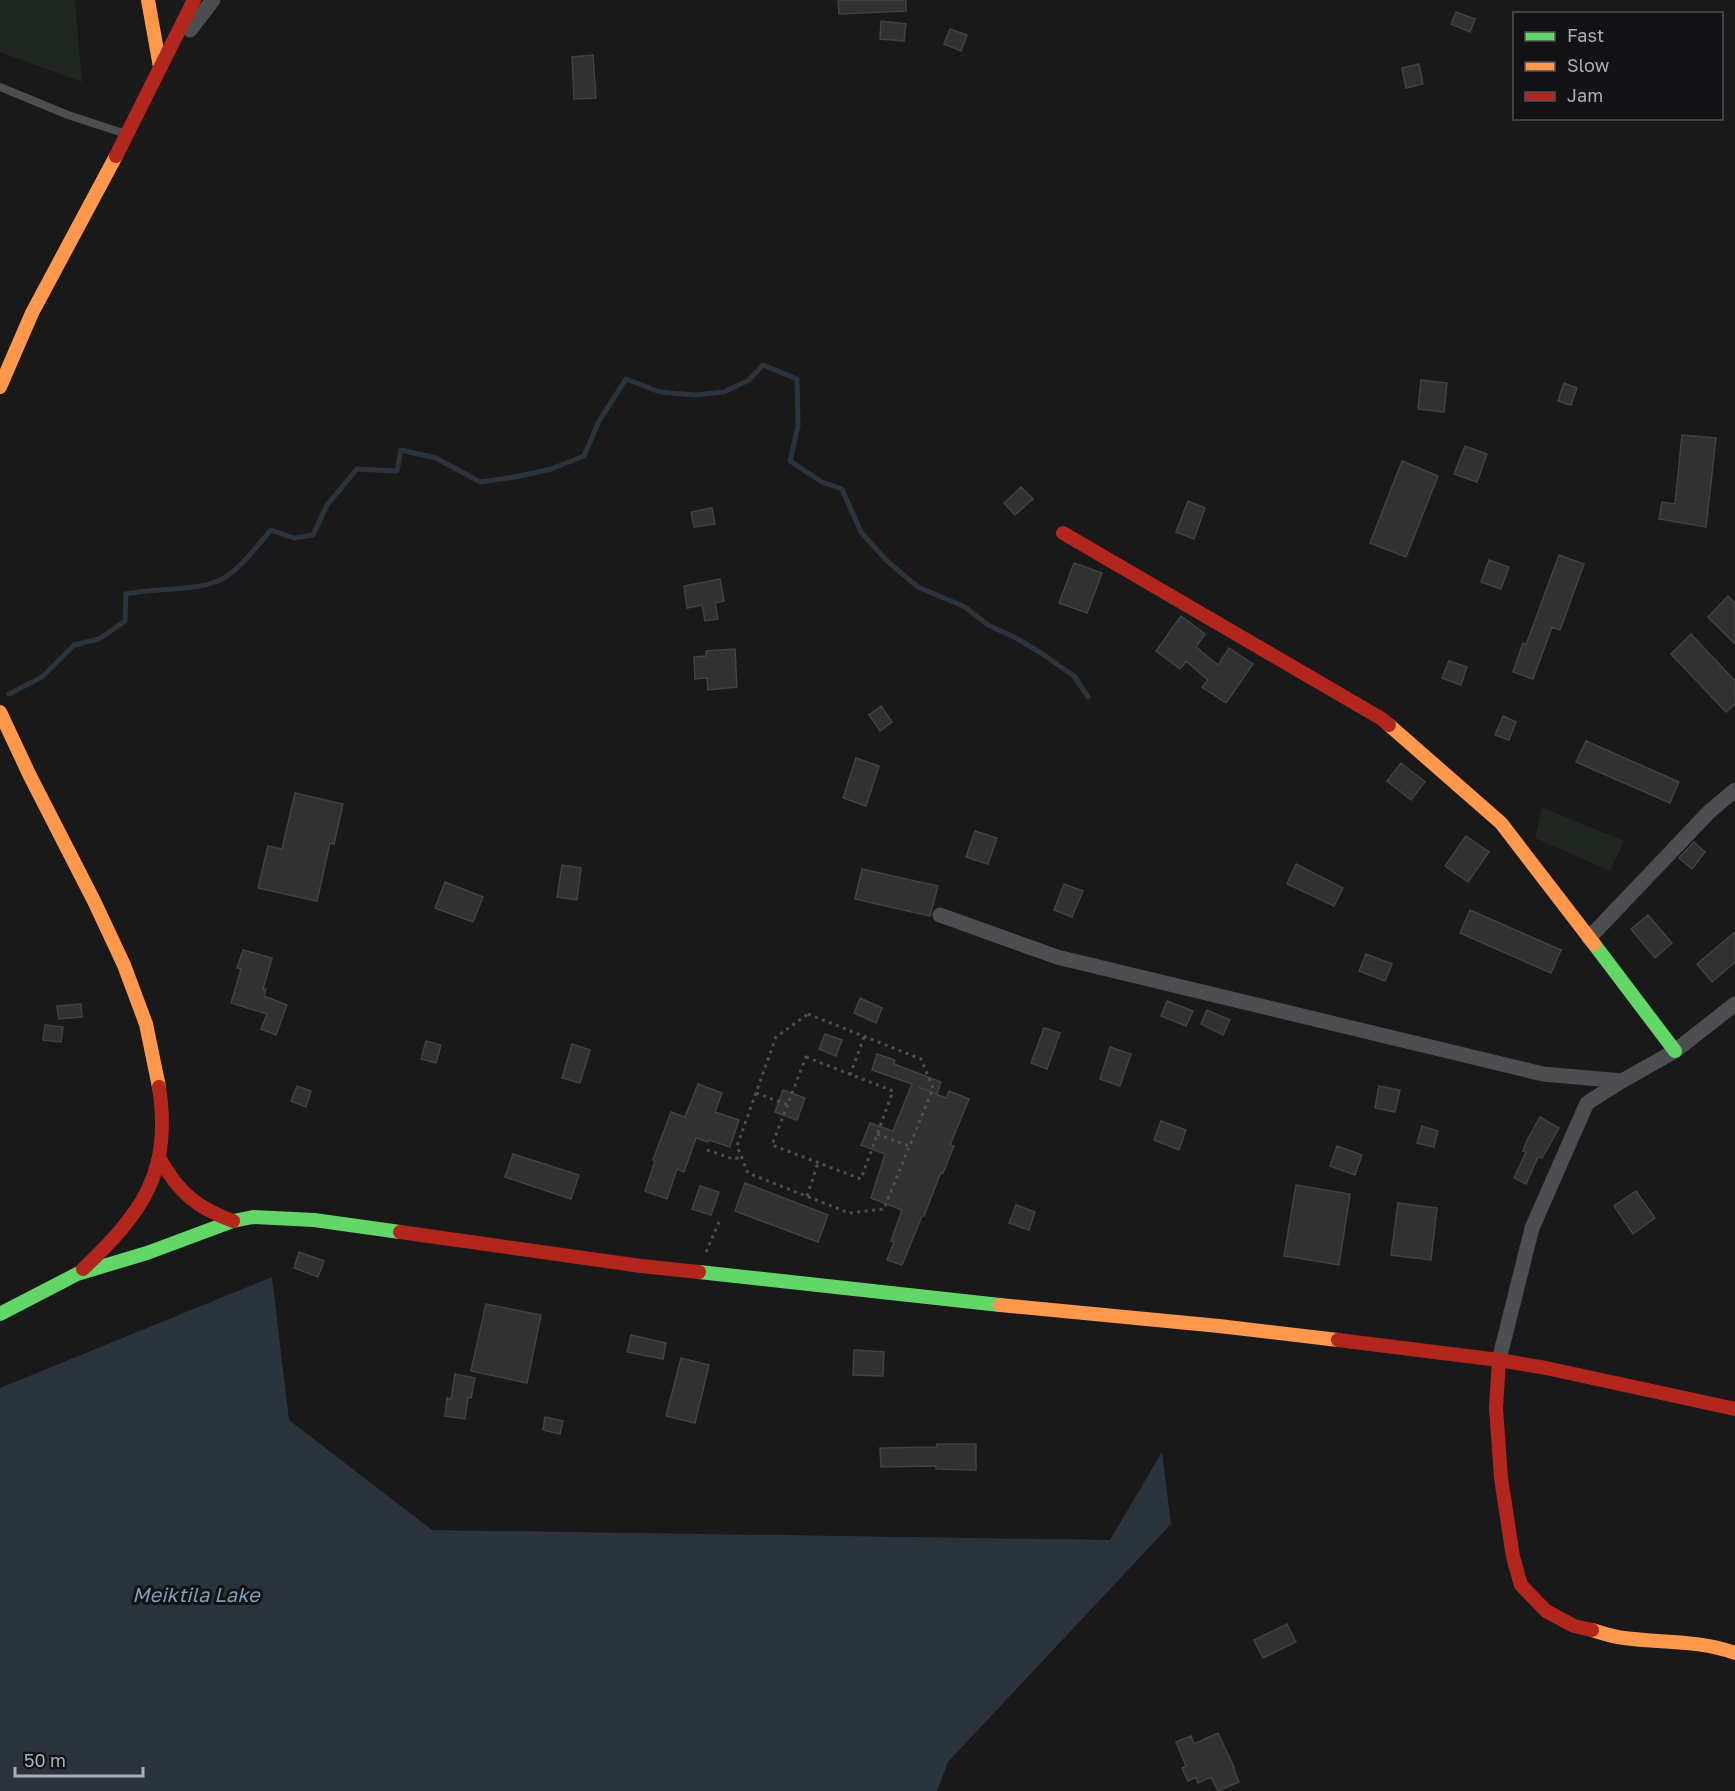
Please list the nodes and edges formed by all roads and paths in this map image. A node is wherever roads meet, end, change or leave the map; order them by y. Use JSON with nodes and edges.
{"nodes":[{"id":1,"x":148,"y":0,"type":"edge"},
{"id":2,"x":194,"y":0,"type":"edge"},
{"id":3,"x":213,"y":0,"type":"edge"},
{"id":4,"x":160,"y":68,"type":"junction"},
{"id":5,"x":0,"y":87,"type":"edge"},
{"id":6,"x":127,"y":134,"type":"junction"},
{"id":7,"x":0,"y":387,"type":"edge"},
{"id":8,"x":1063,"y":533,"type":"dead end"},
{"id":9,"x":0,"y":712,"type":"edge"},
{"id":10,"x":1735,"y":790,"type":"edge"},
{"id":11,"x":940,"y":915,"type":"dead end"},
{"id":12,"x":1589,"y":938,"type":"junction"},
{"id":13,"x":1735,"y":1004,"type":"edge"},
{"id":14,"x":865,"y":1036,"type":"junction"},
{"id":15,"x":1676,"y":1051,"type":"junction"},
{"id":16,"x":850,"y":1074,"type":"junction"},
{"id":17,"x":1622,"y":1081,"type":"junction"},
{"id":18,"x":756,"y":1094,"type":"junction"},
{"id":19,"x":788,"y":1105,"type":"junction"},
{"id":20,"x":877,"y":1134,"type":"junction"},
{"id":21,"x":910,"y":1146,"type":"junction"},
{"id":22,"x":707,"y":1150,"type":"dead end"},
{"id":23,"x":742,"y":1157,"type":"junction"},
{"id":24,"x":160,"y":1159,"type":"junction"},
{"id":25,"x":818,"y":1163,"type":"junction"},
{"id":26,"x":807,"y":1196,"type":"junction"},
{"id":27,"x":233,"y":1221,"type":"junction"},
{"id":28,"x":719,"y":1222,"type":"dead end"},
{"id":29,"x":696,"y":1272,"type":"junction"},
{"id":30,"x":77,"y":1274,"type":"junction"},
{"id":31,"x":0,"y":1314,"type":"edge"},
{"id":32,"x":1499,"y":1360,"type":"junction"},
{"id":33,"x":1735,"y":1409,"type":"edge"},
{"id":34,"x":1735,"y":1653,"type":"edge"}],
"edges":[{"from":1,"to":4,"type":"main road"},
{"from":2,"to":4,"type":"main road"},
{"from":3,"to":4,"type":"street"},
{"from":4,"to":6,"type":"main road"},
{"from":5,"to":6,"type":"lane"},
{"from":6,"to":7,"type":"main road"},
{"from":8,"to":12,"type":"main road"},
{"from":9,"to":24,"type":"main road"},
{"from":10,"to":12,"type":"street"},
{"from":11,"to":17,"type":"street"},
{"from":12,"to":15,"type":"main road"},
{"from":13,"to":15,"type":"street"},
{"from":14,"to":16,"type":"path"},
{"from":14,"to":18,"type":"path"},
{"from":14,"to":21,"type":"path"},
{"from":15,"to":17,"type":"street"},
{"from":16,"to":19,"type":"path"},
{"from":16,"to":20,"type":"path"},
{"from":17,"to":32,"type":"street"},
{"from":18,"to":19,"type":"path"},
{"from":18,"to":23,"type":"path"},
{"from":19,"to":25,"type":"path"},
{"from":20,"to":21,"type":"path"},
{"from":20,"to":25,"type":"path"},
{"from":21,"to":26,"type":"path"},
{"from":22,"to":23,"type":"path"},
{"from":23,"to":26,"type":"path"},
{"from":24,"to":27,"type":"main road"},
{"from":24,"to":30,"type":"main road"},
{"from":25,"to":26,"type":"path"},
{"from":27,"to":29,"type":"main road"},
{"from":27,"to":30,"type":"main road"},
{"from":28,"to":29,"type":"path"},
{"from":29,"to":32,"type":"main road"},
{"from":30,"to":31,"type":"main road"},
{"from":32,"to":33,"type":"main road"},
{"from":32,"to":34,"type":"main road"}]}
